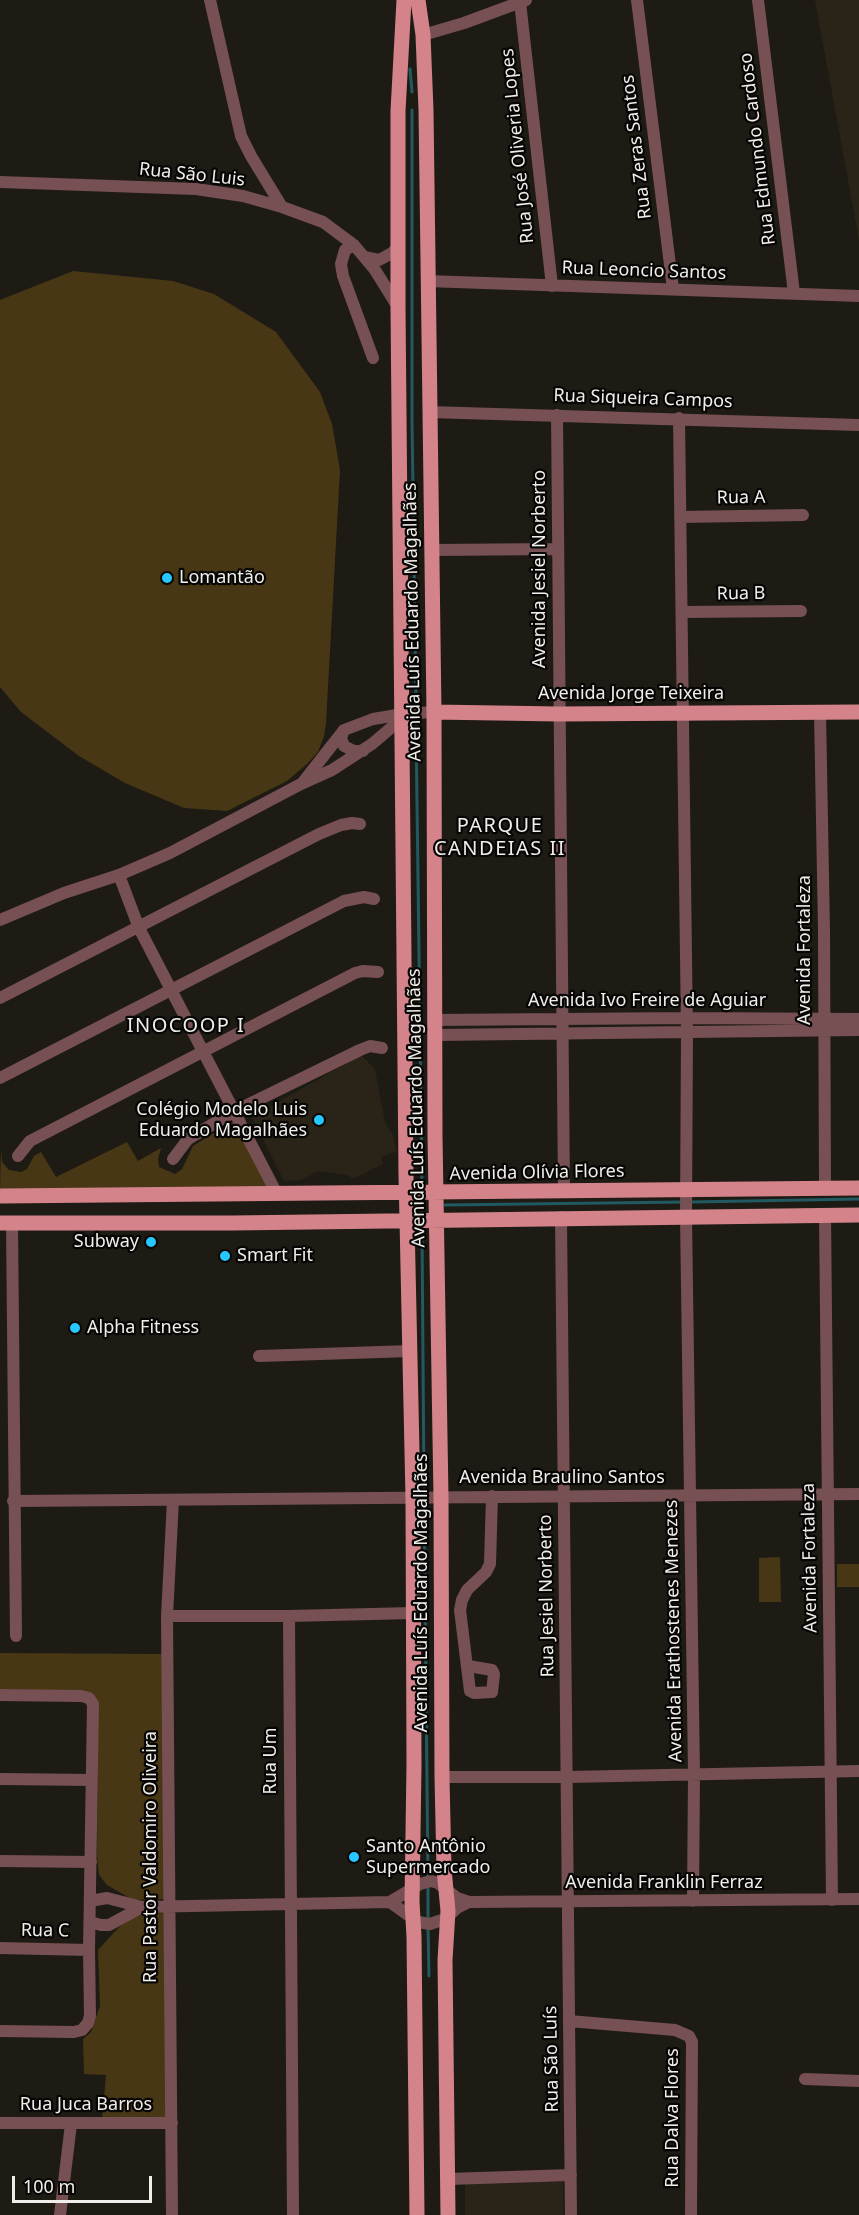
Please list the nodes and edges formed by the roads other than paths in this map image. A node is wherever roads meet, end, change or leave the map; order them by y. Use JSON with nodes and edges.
{"nodes":[{"id":1,"x":210,"y":0,"type":"edge"},
{"id":2,"x":404,"y":0,"type":"edge"},
{"id":3,"x":418,"y":0,"type":"edge"},
{"id":4,"x":637,"y":0,"type":"edge"},
{"id":5,"x":758,"y":0,"type":"edge"},
{"id":6,"x":523,"y":1,"type":"edge"},
{"id":7,"x":423,"y":35,"type":"junction"},
{"id":8,"x":426,"y":110,"type":"junction"},
{"id":9,"x":398,"y":111,"type":"junction"},
{"id":10,"x":0,"y":182,"type":"edge"},
{"id":11,"x":282,"y":207,"type":"junction"},
{"id":12,"x":354,"y":244,"type":"junction"},
{"id":13,"x":399,"y":246,"type":"junction"},
{"id":14,"x":364,"y":257,"type":"junction"},
{"id":15,"x":427,"y":281,"type":"junction"},
{"id":16,"x":552,"y":286,"type":"junction"},
{"id":17,"x":673,"y":289,"type":"junction"},
{"id":18,"x":794,"y":293,"type":"junction"},
{"id":19,"x":859,"y":296,"type":"edge"},
{"id":20,"x":398,"y":307,"type":"junction"},
{"id":21,"x":374,"y":358,"type":"dead end"},
{"id":22,"x":429,"y":412,"type":"junction"},
{"id":23,"x":557,"y":415,"type":"junction"},
{"id":24,"x":679,"y":418,"type":"junction"},
{"id":25,"x":858,"y":424,"type":"edge"},
{"id":26,"x":803,"y":515,"type":"dead end"},
{"id":27,"x":680,"y":517,"type":"junction"},
{"id":28,"x":557,"y":549,"type":"junction"},
{"id":29,"x":432,"y":550,"type":"junction"},
{"id":30,"x":801,"y":611,"type":"dead end"},
{"id":31,"x":682,"y":612,"type":"junction"},
{"id":32,"x":434,"y":712,"type":"junction"},
{"id":33,"x":820,"y":712,"type":"junction"},
{"id":34,"x":859,"y":712,"type":"edge"},
{"id":35,"x":682,"y":713,"type":"junction"},
{"id":36,"x":559,"y":714,"type":"junction"},
{"id":37,"x":400,"y":715,"type":"junction"},
{"id":38,"x":344,"y":730,"type":"junction"},
{"id":39,"x":363,"y":751,"type":"junction"},
{"id":40,"x":301,"y":784,"type":"junction"},
{"id":41,"x":360,"y":824,"type":"dead end"},
{"id":42,"x":119,"y":875,"type":"junction"},
{"id":43,"x":374,"y":899,"type":"dead end"},
{"id":44,"x":0,"y":920,"type":"edge"},
{"id":45,"x":139,"y":928,"type":"junction"},
{"id":46,"x":378,"y":972,"type":"dead end"},
{"id":47,"x":171,"y":990,"type":"junction"},
{"id":48,"x":0,"y":998,"type":"edge"},
{"id":49,"x":562,"y":1018,"type":"junction"},
{"id":50,"x":686,"y":1018,"type":"junction"},
{"id":51,"x":859,"y":1019,"type":"edge"},
{"id":52,"x":824,"y":1025,"type":"junction"},
{"id":53,"x":435,"y":1028,"type":"junction"},
{"id":54,"x":859,"y":1030,"type":"edge"},
{"id":55,"x":687,"y":1032,"type":"junction"},
{"id":56,"x":562,"y":1034,"type":"junction"},
{"id":57,"x":382,"y":1048,"type":"dead end"},
{"id":58,"x":204,"y":1051,"type":"junction"},
{"id":59,"x":0,"y":1078,"type":"edge"},
{"id":60,"x":235,"y":1111,"type":"junction"},
{"id":61,"x":18,"y":1156,"type":"dead end"},
{"id":62,"x":173,"y":1160,"type":"dead end"},
{"id":63,"x":825,"y":1188,"type":"junction"},
{"id":64,"x":859,"y":1188,"type":"edge"},
{"id":65,"x":686,"y":1191,"type":"junction"},
{"id":66,"x":564,"y":1192,"type":"junction"},
{"id":67,"x":407,"y":1193,"type":"junction"},
{"id":68,"x":436,"y":1193,"type":"junction"},
{"id":69,"x":226,"y":1194,"type":"junction"},
{"id":70,"x":277,"y":1194,"type":"junction"},
{"id":71,"x":197,"y":1195,"type":"junction"},
{"id":72,"x":0,"y":1196,"type":"edge"},
{"id":73,"x":825,"y":1215,"type":"junction"},
{"id":74,"x":859,"y":1215,"type":"edge"},
{"id":75,"x":561,"y":1217,"type":"junction"},
{"id":76,"x":686,"y":1217,"type":"junction"},
{"id":77,"x":437,"y":1219,"type":"junction"},
{"id":78,"x":408,"y":1220,"type":"junction"},
{"id":79,"x":6,"y":1223,"type":"edge"},
{"id":80,"x":195,"y":1223,"type":"junction"},
{"id":81,"x":232,"y":1223,"type":"junction"},
{"id":82,"x":411,"y":1352,"type":"junction"},
{"id":83,"x":259,"y":1356,"type":"dead end"},
{"id":84,"x":826,"y":1494,"type":"junction"},
{"id":85,"x":859,"y":1494,"type":"edge"},
{"id":86,"x":564,"y":1495,"type":"junction"},
{"id":87,"x":690,"y":1495,"type":"junction"},
{"id":88,"x":438,"y":1496,"type":"junction"},
{"id":89,"x":492,"y":1496,"type":"junction"},
{"id":90,"x":416,"y":1497,"type":"junction"},
{"id":91,"x":173,"y":1500,"type":"junction"},
{"id":92,"x":13,"y":1501,"type":"junction"},
{"id":93,"x":413,"y":1613,"type":"junction"},
{"id":94,"x":168,"y":1616,"type":"junction"},
{"id":95,"x":289,"y":1616,"type":"junction"},
{"id":96,"x":16,"y":1636,"type":"dead end"},
{"id":97,"x":468,"y":1666,"type":"dead end"},
{"id":98,"x":0,"y":1695,"type":"edge"},
{"id":99,"x":859,"y":1771,"type":"edge"},
{"id":100,"x":829,"y":1772,"type":"junction"},
{"id":101,"x":694,"y":1774,"type":"junction"},
{"id":102,"x":442,"y":1777,"type":"junction"},
{"id":103,"x":567,"y":1777,"type":"junction"},
{"id":104,"x":0,"y":1779,"type":"edge"},
{"id":105,"x":92,"y":1780,"type":"junction"},
{"id":106,"x":0,"y":1861,"type":"edge"},
{"id":107,"x":91,"y":1867,"type":"junction"},
{"id":108,"x":442,"y":1886,"type":"junction"},
{"id":109,"x":416,"y":1887,"type":"junction"},
{"id":110,"x":859,"y":1899,"type":"edge"},
{"id":111,"x":90,"y":1900,"type":"junction"},
{"id":112,"x":117,"y":1900,"type":"junction"},
{"id":113,"x":831,"y":1900,"type":"junction"},
{"id":114,"x":693,"y":1901,"type":"junction"},
{"id":115,"x":390,"y":1902,"type":"junction"},
{"id":116,"x":469,"y":1902,"type":"junction"},
{"id":117,"x":569,"y":1902,"type":"junction"},
{"id":118,"x":290,"y":1905,"type":"junction"},
{"id":119,"x":142,"y":1906,"type":"junction"},
{"id":120,"x":169,"y":1906,"type":"junction"},
{"id":121,"x":444,"y":1919,"type":"junction"},
{"id":122,"x":416,"y":1920,"type":"junction"},
{"id":123,"x":90,"y":1922,"type":"junction"},
{"id":124,"x":110,"y":1925,"type":"junction"},
{"id":125,"x":89,"y":1947,"type":"junction"},
{"id":126,"x":0,"y":1948,"type":"edge"},
{"id":127,"x":569,"y":2021,"type":"junction"},
{"id":128,"x":0,"y":2031,"type":"edge"},
{"id":129,"x":805,"y":2079,"type":"dead end"},
{"id":130,"x":859,"y":2081,"type":"edge"},
{"id":131,"x":0,"y":2123,"type":"edge"},
{"id":132,"x":171,"y":2123,"type":"junction"},
{"id":133,"x":71,"y":2124,"type":"junction"},
{"id":134,"x":571,"y":2175,"type":"junction"},
{"id":135,"x":448,"y":2178,"type":"junction"},
{"id":136,"x":60,"y":2215,"type":"edge"},
{"id":137,"x":172,"y":2215,"type":"edge"},
{"id":138,"x":292,"y":2215,"type":"edge"},
{"id":139,"x":417,"y":2215,"type":"edge"},
{"id":140,"x":448,"y":2215,"type":"edge"},
{"id":141,"x":571,"y":2215,"type":"edge"},
{"id":142,"x":692,"y":2215,"type":"edge"}],
"edges":[{"from":1,"to":11,"type":"street"},
{"from":2,"to":9,"type":"main road","name":"Avenida Luís Eduardo Magalhães"},
{"from":3,"to":7,"type":"main road","name":"Avenida Luís Eduardo Magalhães"},
{"from":4,"to":17,"type":"street","name":"Rua Zeras Santos"},
{"from":5,"to":18,"type":"street","name":"Rua Edmundo Cardoso"},
{"from":6,"to":7,"type":"street"},
{"from":6,"to":16,"type":"street","name":"Rua José Oliveria Lopes"},
{"from":7,"to":8,"type":"main road","name":"Avenida Luís Eduardo Magalhães"},
{"from":8,"to":9,"type":"main road"},
{"from":8,"to":15,"type":"main road","name":"Avenida Luís Eduardo Magalhães"},
{"from":9,"to":13,"type":"main road","name":"Avenida Luís Eduardo Magalhães"},
{"from":10,"to":11,"type":"street","name":"Rua São Luis"},
{"from":11,"to":12,"type":"street","name":"Rua São Luis"},
{"from":12,"to":14,"type":"street","name":"Rua São Luis"},
{"from":12,"to":21,"type":"street"},
{"from":13,"to":14,"type":"street"},
{"from":13,"to":20,"type":"main road","name":"Avenida Luís Eduardo Magalhães"},
{"from":14,"to":20,"type":"street","name":"Rua São Luis"},
{"from":15,"to":16,"type":"street","name":"Rua Leoncio Santos"},
{"from":15,"to":22,"type":"main road","name":"Avenida Luís Eduardo Magalhães"},
{"from":16,"to":17,"type":"street","name":"Rua Leoncio Santos"},
{"from":17,"to":18,"type":"street","name":"Rua Leoncio Santos"},
{"from":18,"to":19,"type":"street","name":"Rua Leoncio Santos"},
{"from":20,"to":37,"type":"main road","name":"Avenida Luís Eduardo Magalhães"},
{"from":22,"to":23,"type":"street","name":"Rua Siqueira Campos"},
{"from":22,"to":29,"type":"main road","name":"Avenida Luís Eduardo Magalhães"},
{"from":23,"to":24,"type":"street","name":"Rua Siqueira Campos"},
{"from":23,"to":28,"type":"street","name":"Avenida Jesiel Norberto"},
{"from":24,"to":25,"type":"street","name":"Rua Siqueira Campos"},
{"from":24,"to":27,"type":"street"},
{"from":26,"to":27,"type":"street","name":"Rua A"},
{"from":27,"to":31,"type":"street"},
{"from":28,"to":29,"type":"street"},
{"from":28,"to":36,"type":"street","name":"Avenida Jesiel Norberto"},
{"from":29,"to":32,"type":"main road","name":"Avenida Luís Eduardo Magalhães"},
{"from":30,"to":31,"type":"street","name":"Rua B"},
{"from":31,"to":35,"type":"street"},
{"from":32,"to":36,"type":"main road","name":"Avenida Jorge Teixeira"},
{"from":32,"to":37,"type":"street","name":"Avenida Jorge Teixeira"},
{"from":32,"to":53,"type":"main road","name":"Avenida Luís Eduardo Magalhães"},
{"from":33,"to":34,"type":"main road","name":"Avenida Jorge Teixeira"},
{"from":33,"to":35,"type":"main road","name":"Avenida Jorge Teixeira"},
{"from":33,"to":52,"type":"street","name":"Avenida Fortaleza"},
{"from":35,"to":36,"type":"main road","name":"Avenida Jorge Teixeira"},
{"from":35,"to":50,"type":"street"},
{"from":36,"to":49,"type":"street","name":"Avenida Jesiel Norberto"},
{"from":37,"to":38,"type":"street","name":"Avenida Jorge Teixeira"},
{"from":37,"to":39,"type":"street"},
{"from":37,"to":67,"type":"main road","name":"Avenida Luís Eduardo Magalhães"},
{"from":38,"to":39,"type":"street"},
{"from":38,"to":40,"type":"street"},
{"from":39,"to":40,"type":"street"},
{"from":40,"to":42,"type":"street"},
{"from":41,"to":45,"type":"street"},
{"from":42,"to":44,"type":"street"},
{"from":42,"to":45,"type":"street"},
{"from":43,"to":47,"type":"street"},
{"from":45,"to":47,"type":"street"},
{"from":45,"to":48,"type":"street"},
{"from":46,"to":58,"type":"street"},
{"from":47,"to":58,"type":"street"},
{"from":47,"to":59,"type":"street"},
{"from":49,"to":50,"type":"street","name":"Avenida Ivo Freire de Aguiar"},
{"from":49,"to":53,"type":"street","name":"Avenida Ivo Freire de Aguiar"},
{"from":49,"to":56,"type":"street","name":"Avenida Jesiel Norberto"},
{"from":50,"to":52,"type":"street","name":"Avenida Ivo Freire de Aguiar"},
{"from":50,"to":55,"type":"street"},
{"from":51,"to":52,"type":"street","name":"Avenida Ivo Freire de Aguiar"},
{"from":52,"to":54,"type":"street","name":"Avenida Ivo Freire de Aguiar"},
{"from":52,"to":55,"type":"street","name":"Avenida Ivo Freire de Aguiar"},
{"from":52,"to":63,"type":"street","name":"Avenida Fortaleza"},
{"from":53,"to":56,"type":"street","name":"Avenida Ivo Freire de Aguiar"},
{"from":53,"to":68,"type":"main road","name":"Avenida Luís Eduardo Magalhães"},
{"from":55,"to":56,"type":"street","name":"Avenida Ivo Freire de Aguiar"},
{"from":55,"to":65,"type":"street"},
{"from":56,"to":66,"type":"street","name":"Avenida Jesiel Norberto"},
{"from":57,"to":60,"type":"street"},
{"from":58,"to":60,"type":"street"},
{"from":58,"to":61,"type":"street"},
{"from":60,"to":62,"type":"street"},
{"from":60,"to":70,"type":"street"},
{"from":63,"to":64,"type":"main road","name":"Avenida Olívia Flores"},
{"from":63,"to":65,"type":"main road","name":"Avenida Olívia Flores"},
{"from":65,"to":66,"type":"main road","name":"Avenida Olívia Flores"},
{"from":65,"to":76,"type":"street","name":"Avenida Erathostenes Menezes"},
{"from":66,"to":68,"type":"main road","name":"Avenida Olívia Flores"},
{"from":67,"to":68,"type":"main road","name":"Avenida Olívia Flores"},
{"from":67,"to":70,"type":"main road","name":"Avenida Olívia Flores"},
{"from":67,"to":78,"type":"main road","name":"Avenida Luís Eduardo Magalhães"},
{"from":68,"to":77,"type":"main road","name":"Avenida Luís Eduardo Magalhães"},
{"from":69,"to":70,"type":"main road","name":"Avenida Olívia Flores"},
{"from":69,"to":71,"type":"main road","name":"Avenida Olívia Flores"},
{"from":69,"to":81,"type":"main road"},
{"from":71,"to":72,"type":"main road","name":"Avenida Olívia Flores"},
{"from":71,"to":80,"type":"main road"},
{"from":73,"to":74,"type":"main road"},
{"from":73,"to":76,"type":"main road"},
{"from":73,"to":84,"type":"street","name":"Avenida Fortaleza"},
{"from":75,"to":76,"type":"main road"},
{"from":75,"to":77,"type":"main road"},
{"from":75,"to":86,"type":"street","name":"Rua Jesiel Norberto"},
{"from":76,"to":87,"type":"street","name":"Avenida Erathostenes Menezes"},
{"from":77,"to":78,"type":"main road"},
{"from":77,"to":88,"type":"main road","name":"Avenida Luís Eduardo Magalhães"},
{"from":78,"to":81,"type":"main road"},
{"from":78,"to":82,"type":"main road","name":"Avenida Luís Eduardo Magalhães"},
{"from":79,"to":80,"type":"main road"},
{"from":79,"to":92,"type":"street"},
{"from":80,"to":81,"type":"main road"},
{"from":82,"to":83,"type":"street"},
{"from":82,"to":90,"type":"main road","name":"Avenida Luís Eduardo Magalhães"},
{"from":84,"to":85,"type":"street","name":"Avenida Braulino Santos"},
{"from":84,"to":87,"type":"street","name":"Avenida Braulino Santos"},
{"from":84,"to":100,"type":"street","name":"Avenida Fortaleza"},
{"from":86,"to":87,"type":"street","name":"Avenida Braulino Santos"},
{"from":86,"to":89,"type":"street","name":"Avenida Braulino Santos"},
{"from":86,"to":103,"type":"street","name":"Rua Jesiel Norberto"},
{"from":87,"to":101,"type":"street","name":"Avenida Erathostenes Menezes"},
{"from":88,"to":89,"type":"street","name":"Avenida Braulino Santos"},
{"from":88,"to":90,"type":"street","name":"Avenida Braulino Santos"},
{"from":88,"to":102,"type":"main road","name":"Avenida Luís Eduardo Magalhães"},
{"from":89,"to":97,"type":"street"},
{"from":90,"to":91,"type":"street","name":"Avenida Braulino Santos"},
{"from":90,"to":93,"type":"main road","name":"Avenida Luís Eduardo Magalhães"},
{"from":91,"to":92,"type":"street","name":"Avenida Braulino Santos"},
{"from":91,"to":94,"type":"street","name":"Rua Pastor Valdomiro Oliveira"},
{"from":92,"to":96,"type":"street"},
{"from":93,"to":95,"type":"street"},
{"from":93,"to":109,"type":"main road","name":"Avenida Luís Eduardo Magalhães"},
{"from":94,"to":95,"type":"street"},
{"from":94,"to":120,"type":"street","name":"Rua Pastor Valdomiro Oliveira"},
{"from":95,"to":118,"type":"street","name":"Rua Um"},
{"from":98,"to":105,"type":"street"},
{"from":99,"to":100,"type":"street"},
{"from":100,"to":101,"type":"street"},
{"from":100,"to":113,"type":"street","name":"Avenida Fortaleza"},
{"from":101,"to":103,"type":"street"},
{"from":101,"to":114,"type":"street","name":"Avenida Erathostenes Menezes"},
{"from":102,"to":103,"type":"street"},
{"from":102,"to":108,"type":"main road","name":"Avenida Luís Eduardo Magalhães"},
{"from":103,"to":117,"type":"street","name":"Rua Jesiel Norberto"},
{"from":104,"to":105,"type":"street"},
{"from":105,"to":107,"type":"street"},
{"from":106,"to":107,"type":"street"},
{"from":107,"to":111,"type":"street"},
{"from":107,"to":112,"type":"street"},
{"from":108,"to":109,"type":"street"},
{"from":108,"to":116,"type":"street"},
{"from":108,"to":121,"type":"main road","name":"Avenida Luís Eduardo Magalhães"},
{"from":109,"to":115,"type":"street"},
{"from":109,"to":122,"type":"main road","name":"Avenida Luís Eduardo Magalhães"},
{"from":110,"to":113,"type":"street","name":"Avenida Franklin Ferraz"},
{"from":111,"to":112,"type":"street"},
{"from":111,"to":123,"type":"street"},
{"from":112,"to":119,"type":"street"},
{"from":113,"to":114,"type":"street","name":"Avenida Franklin Ferraz"},
{"from":114,"to":117,"type":"street","name":"Avenida Franklin Ferraz"},
{"from":115,"to":118,"type":"street"},
{"from":115,"to":122,"type":"street"},
{"from":116,"to":117,"type":"street","name":"Avenida Franklin Ferraz"},
{"from":116,"to":121,"type":"street"},
{"from":117,"to":127,"type":"street","name":"Rua São Luís"},
{"from":118,"to":120,"type":"street"},
{"from":118,"to":138,"type":"street","name":"Rua Um"},
{"from":119,"to":120,"type":"street"},
{"from":119,"to":124,"type":"street"},
{"from":120,"to":132,"type":"street","name":"Rua Pastor Valdomiro Oliveira"},
{"from":121,"to":122,"type":"street"},
{"from":121,"to":135,"type":"main road","name":"Avenida Luís Eduardo Magalhães"},
{"from":122,"to":139,"type":"main road","name":"Avenida Luís Eduardo Magalhães"},
{"from":123,"to":124,"type":"street"},
{"from":123,"to":125,"type":"street"},
{"from":124,"to":125,"type":"street"},
{"from":125,"to":126,"type":"street","name":"Rua C"},
{"from":125,"to":128,"type":"street"},
{"from":127,"to":134,"type":"street","name":"Rua São Luís"},
{"from":127,"to":142,"type":"street","name":"Rua Dalva Flores"},
{"from":129,"to":130,"type":"street"},
{"from":131,"to":133,"type":"street","name":"Rua Juca Barros"},
{"from":132,"to":133,"type":"street","name":"Rua Juca Barros"},
{"from":132,"to":137,"type":"street","name":"Rua Pastor Valdomiro Oliveira"},
{"from":133,"to":136,"type":"street"},
{"from":134,"to":135,"type":"street"},
{"from":134,"to":141,"type":"street","name":"Rua São Luís"},
{"from":135,"to":140,"type":"main road","name":"Avenida Luís Eduardo Magalhães"}]}
